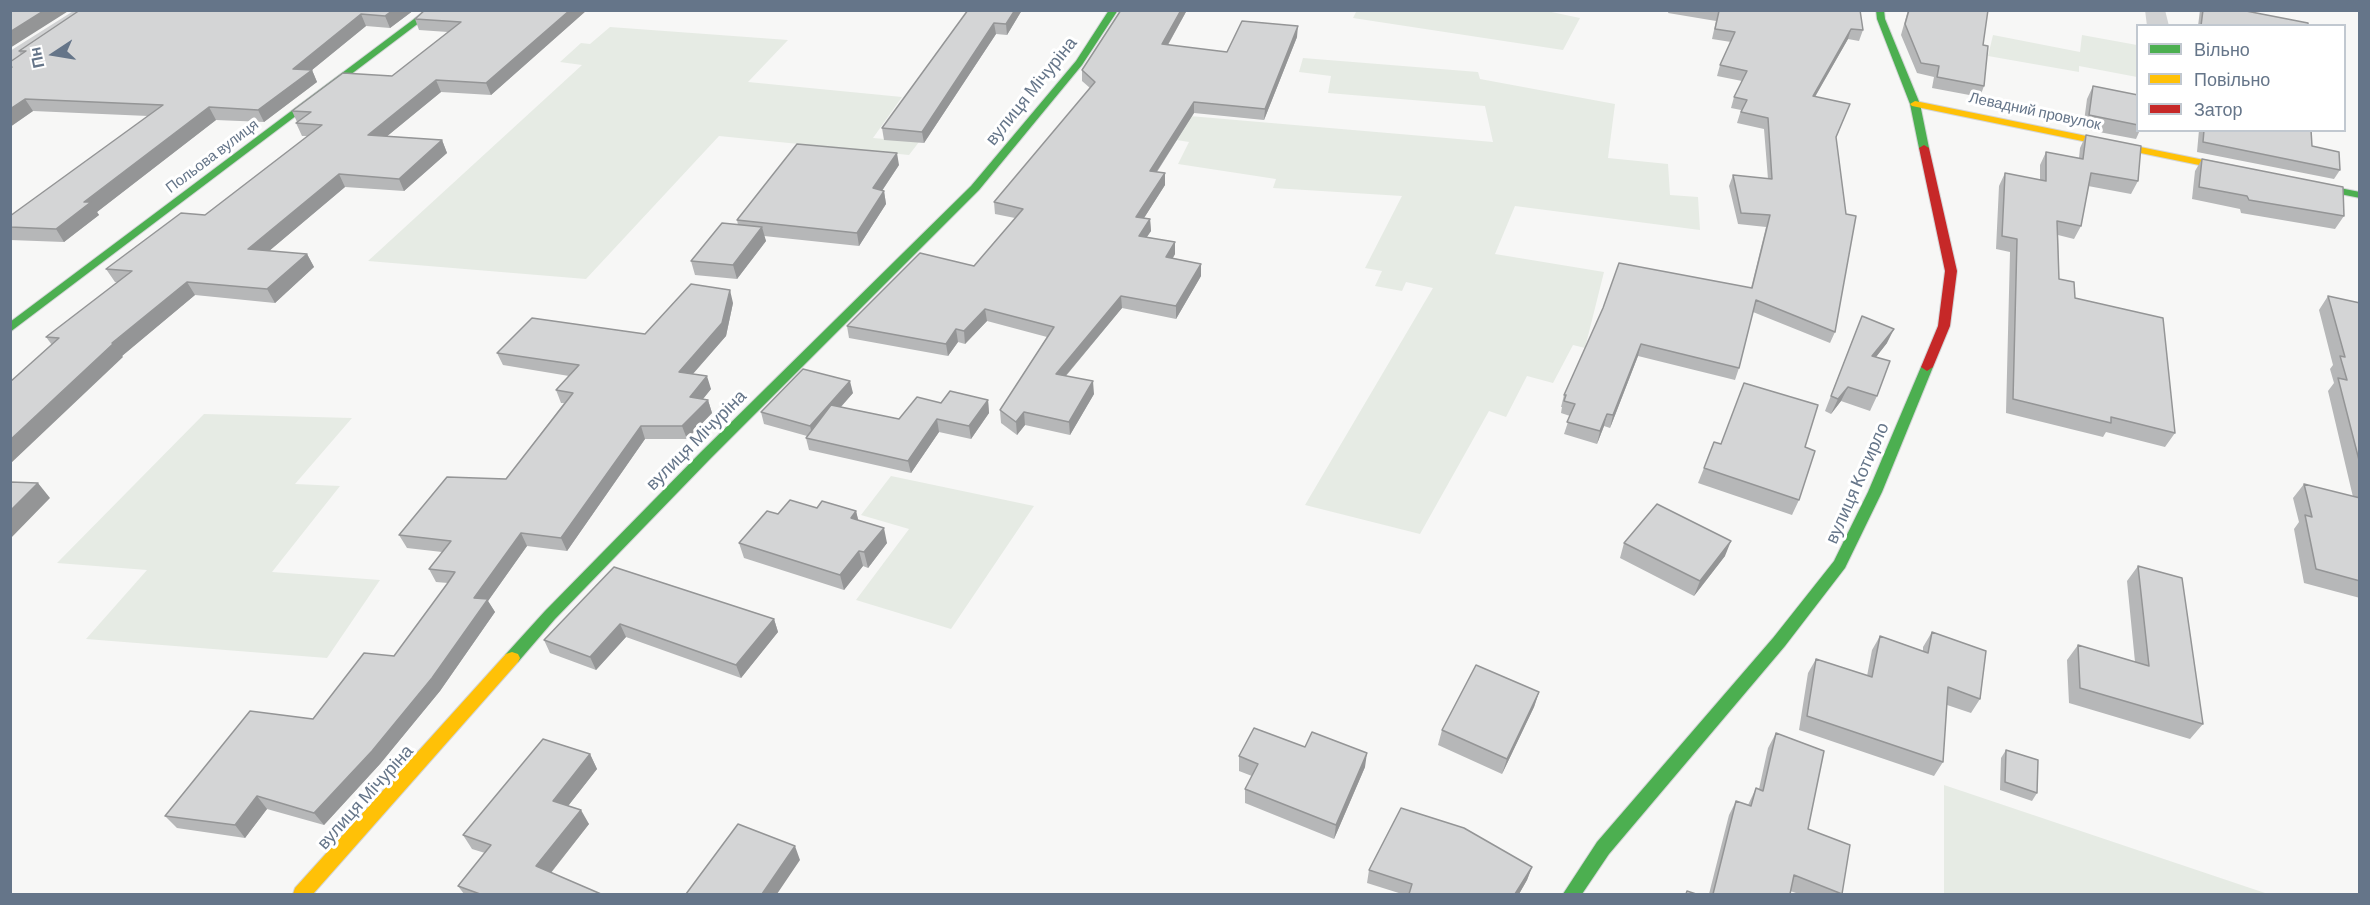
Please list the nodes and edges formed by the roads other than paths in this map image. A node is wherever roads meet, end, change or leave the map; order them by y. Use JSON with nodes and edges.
{"nodes":[{"id":1,"x":90,"y":10,"type":"edge"},
{"id":2,"x":432,"y":10,"type":"edge"},
{"id":3,"x":1114,"y":10,"type":"edge"},
{"id":4,"x":1880,"y":10,"type":"edge"},
{"id":5,"x":10,"y":61,"type":"edge"},
{"id":6,"x":1915,"y":104,"type":"junction"},
{"id":7,"x":2255,"y":174,"type":"edge"},
{"id":8,"x":2290,"y":181,"type":"edge"},
{"id":9,"x":2360,"y":195,"type":"edge"},
{"id":10,"x":10,"y":328,"type":"edge"},
{"id":11,"x":302,"y":894,"type":"edge"},
{"id":12,"x":1572,"y":894,"type":"edge"}],
"edges":[{"from":1,"to":5,"type":"street"},
{"from":2,"to":10,"type":"street","name":"Польова вулиця"},
{"from":3,"to":11,"type":"street","name":"вулиця Мічуріна"},
{"from":4,"to":6,"type":"street","name":"вулиця Котирло"},
{"from":6,"to":7,"type":"street","name":"Левадний провулок"},
{"from":6,"to":12,"type":"street","name":"вулиця Котирло"},
{"from":8,"to":9,"type":"street"}]}
